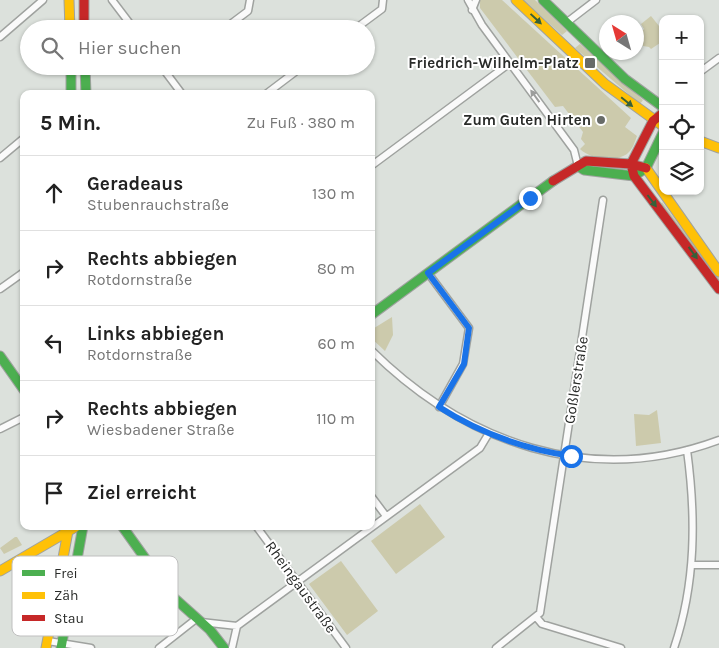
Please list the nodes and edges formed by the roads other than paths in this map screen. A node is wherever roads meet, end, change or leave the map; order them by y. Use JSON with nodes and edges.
{"nodes":[{"id":1,"x":43,"y":0,"type":"edge"},
{"id":2,"x":69,"y":0,"type":"edge"},
{"id":3,"x":84,"y":0,"type":"edge"},
{"id":4,"x":112,"y":0,"type":"edge"},
{"id":5,"x":250,"y":0,"type":"edge"},
{"id":6,"x":383,"y":0,"type":"edge"},
{"id":7,"x":468,"y":0,"type":"edge"},
{"id":8,"x":476,"y":0,"type":"edge"},
{"id":9,"x":516,"y":0,"type":"edge"},
{"id":10,"x":543,"y":0,"type":"edge"},
{"id":11,"x":596,"y":0,"type":"edge"},
{"id":12,"x":472,"y":10,"type":"junction"},
{"id":13,"x":70,"y":20,"type":"edge"},
{"id":14,"x":84,"y":20,"type":"edge"},
{"id":15,"x":127,"y":20,"type":"edge"},
{"id":16,"x":236,"y":20,"type":"edge"},
{"id":17,"x":367,"y":20,"type":"edge"},
{"id":18,"x":566,"y":23,"type":"junction"},
{"id":19,"x":0,"y":37,"type":"edge"},
{"id":20,"x":719,"y":58,"type":"edge"},
{"id":21,"x":510,"y":63,"type":"junction"},
{"id":22,"x":704,"y":69,"type":"edge"},
{"id":23,"x":71,"y":75,"type":"edge"},
{"id":24,"x":85,"y":75,"type":"edge"},
{"id":25,"x":168,"y":75,"type":"edge"},
{"id":26,"x":292,"y":75,"type":"edge"},
{"id":27,"x":71,"y":90,"type":"edge"},
{"id":28,"x":86,"y":90,"type":"edge"},
{"id":29,"x":179,"y":90,"type":"edge"},
{"id":30,"x":271,"y":90,"type":"edge"},
{"id":31,"x":660,"y":105,"type":"edge"},
{"id":32,"x":659,"y":116,"type":"edge"},
{"id":33,"x":653,"y":121,"type":"junction"},
{"id":34,"x":659,"y":124,"type":"edge"},
{"id":35,"x":20,"y":141,"type":"edge"},
{"id":36,"x":659,"y":141,"type":"edge"},
{"id":37,"x":704,"y":141,"type":"edge"},
{"id":38,"x":719,"y":148,"type":"edge"},
{"id":39,"x":0,"y":158,"type":"edge"},
{"id":40,"x":375,"y":163,"type":"edge"},
{"id":41,"x":631,"y":164,"type":"junction"},
{"id":42,"x":578,"y":166,"type":"junction"},
{"id":43,"x":646,"y":168,"type":"junction"},
{"id":44,"x":634,"y":176,"type":"junction"},
{"id":45,"x":603,"y":200,"type":"dead end"},
{"id":46,"x":719,"y":272,"type":"edge"},
{"id":47,"x":428,"y":273,"type":"junction"},
{"id":48,"x":20,"y":275,"type":"edge"},
{"id":49,"x":719,"y":289,"type":"edge"},
{"id":50,"x":0,"y":290,"type":"edge"},
{"id":51,"x":375,"y":312,"type":"edge"},
{"id":52,"x":375,"y":354,"type":"edge"},
{"id":53,"x":0,"y":356,"type":"edge"},
{"id":54,"x":20,"y":384,"type":"edge"},
{"id":55,"x":439,"y":407,"type":"junction"},
{"id":56,"x":20,"y":419,"type":"edge"},
{"id":57,"x":0,"y":429,"type":"edge"},
{"id":58,"x":489,"y":434,"type":"junction"},
{"id":59,"x":719,"y":440,"type":"edge"},
{"id":60,"x":687,"y":450,"type":"junction"},
{"id":61,"x":564,"y":455,"type":"junction"},
{"id":62,"x":375,"y":501,"type":"edge"},
{"id":63,"x":386,"y":516,"type":"junction"},
{"id":64,"x":375,"y":524,"type":"edge"},
{"id":65,"x":67,"y":530,"type":"edge"},
{"id":66,"x":69,"y":530,"type":"edge"},
{"id":67,"x":82,"y":530,"type":"edge"},
{"id":68,"x":125,"y":530,"type":"edge"},
{"id":69,"x":259,"y":530,"type":"edge"},
{"id":70,"x":367,"y":530,"type":"edge"},
{"id":71,"x":25,"y":556,"type":"edge"},
{"id":72,"x":64,"y":556,"type":"edge"},
{"id":73,"x":78,"y":556,"type":"edge"},
{"id":74,"x":143,"y":556,"type":"edge"},
{"id":75,"x":12,"y":564,"type":"edge"},
{"id":76,"x":692,"y":565,"type":"junction"},
{"id":77,"x":719,"y":566,"type":"edge"},
{"id":78,"x":0,"y":571,"type":"edge"},
{"id":79,"x":298,"y":582,"type":"junction"},
{"id":80,"x":178,"y":600,"type":"edge"},
{"id":81,"x":537,"y":618,"type":"junction"},
{"id":82,"x":198,"y":620,"type":"junction"},
{"id":83,"x":237,"y":626,"type":"junction"},
{"id":84,"x":178,"y":634,"type":"edge"},
{"id":85,"x":176,"y":636,"type":"edge"},
{"id":86,"x":47,"y":645,"type":"edge"},
{"id":87,"x":61,"y":646,"type":"edge"},
{"id":88,"x":91,"y":648,"type":"edge"},
{"id":89,"x":159,"y":648,"type":"edge"},
{"id":90,"x":224,"y":648,"type":"edge"},
{"id":91,"x":232,"y":648,"type":"edge"},
{"id":92,"x":346,"y":648,"type":"edge"},
{"id":93,"x":496,"y":648,"type":"edge"},
{"id":94,"x":621,"y":648,"type":"edge"},
{"id":95,"x":674,"y":648,"type":"edge"}],
"edges":[{"from":1,"to":19,"type":"street"},
{"from":2,"to":13,"type":"street"},
{"from":3,"to":14,"type":"street"},
{"from":4,"to":15,"type":"street"},
{"from":5,"to":16,"type":"street"},
{"from":6,"to":17,"type":"street"},
{"from":7,"to":12,"type":"street"},
{"from":8,"to":12,"type":"street"},
{"from":9,"to":33,"type":"street","one_way":true},
{"from":10,"to":18,"type":"street"},
{"from":11,"to":18,"type":"street"},
{"from":12,"to":21,"type":"street"},
{"from":18,"to":31,"type":"street"},
{"from":20,"to":22,"type":"street"},
{"from":21,"to":40,"type":"street"},
{"from":42,"to":21,"type":"street","one_way":true},
{"from":23,"to":27,"type":"street"},
{"from":24,"to":28,"type":"street"},
{"from":25,"to":29,"type":"street"},
{"from":26,"to":30,"type":"street"},
{"from":32,"to":33,"type":"street"},
{"from":33,"to":34,"type":"street"},
{"from":33,"to":41,"type":"street"},
{"from":35,"to":39,"type":"street"},
{"from":36,"to":43,"type":"street"},
{"from":37,"to":38,"type":"street"},
{"from":41,"to":42,"type":"street"},
{"from":41,"to":43,"type":"street"},
{"from":41,"to":44,"type":"street"},
{"from":42,"to":44,"type":"street"},
{"from":42,"to":47,"type":"street"},
{"from":43,"to":44,"type":"street"},
{"from":43,"to":46,"type":"street"},
{"from":44,"to":49,"type":"street","one_way":true},
{"from":45,"to":61,"type":"street","name":"Goßlerstraße"},
{"from":47,"to":51,"type":"street"},
{"from":47,"to":55,"type":"street"},
{"from":48,"to":50,"type":"street"},
{"from":52,"to":55,"type":"street"},
{"from":53,"to":54,"type":"street"},
{"from":55,"to":58,"type":"street"},
{"from":56,"to":57,"type":"street"},
{"from":58,"to":61,"type":"street"},
{"from":58,"to":63,"type":"street"},
{"from":59,"to":60,"type":"street"},
{"from":60,"to":61,"type":"street"},
{"from":60,"to":76,"type":"street"},
{"from":61,"to":81,"type":"street","name":"Goßlerstraße"},
{"from":62,"to":63,"type":"street"},
{"from":63,"to":64,"type":"street"},
{"from":65,"to":71,"type":"street"},
{"from":66,"to":72,"type":"street"},
{"from":67,"to":73,"type":"street"},
{"from":68,"to":74,"type":"street"},
{"from":69,"to":79,"type":"street","name":"Rheingaustraße"},
{"from":70,"to":79,"type":"street"},
{"from":75,"to":78,"type":"street"},
{"from":76,"to":77,"type":"street"},
{"from":76,"to":95,"type":"street"},
{"from":79,"to":83,"type":"street"},
{"from":79,"to":92,"type":"street","name":"Rheingaustraße"},
{"from":80,"to":82,"type":"street"},
{"from":81,"to":93,"type":"street"},
{"from":81,"to":94,"type":"street"},
{"from":82,"to":83,"type":"street"},
{"from":82,"to":84,"type":"street"},
{"from":82,"to":90,"type":"street"},
{"from":83,"to":91,"type":"street"},
{"from":85,"to":89,"type":"street"},
{"from":86,"to":87,"type":"street"},
{"from":87,"to":88,"type":"street"}]}
